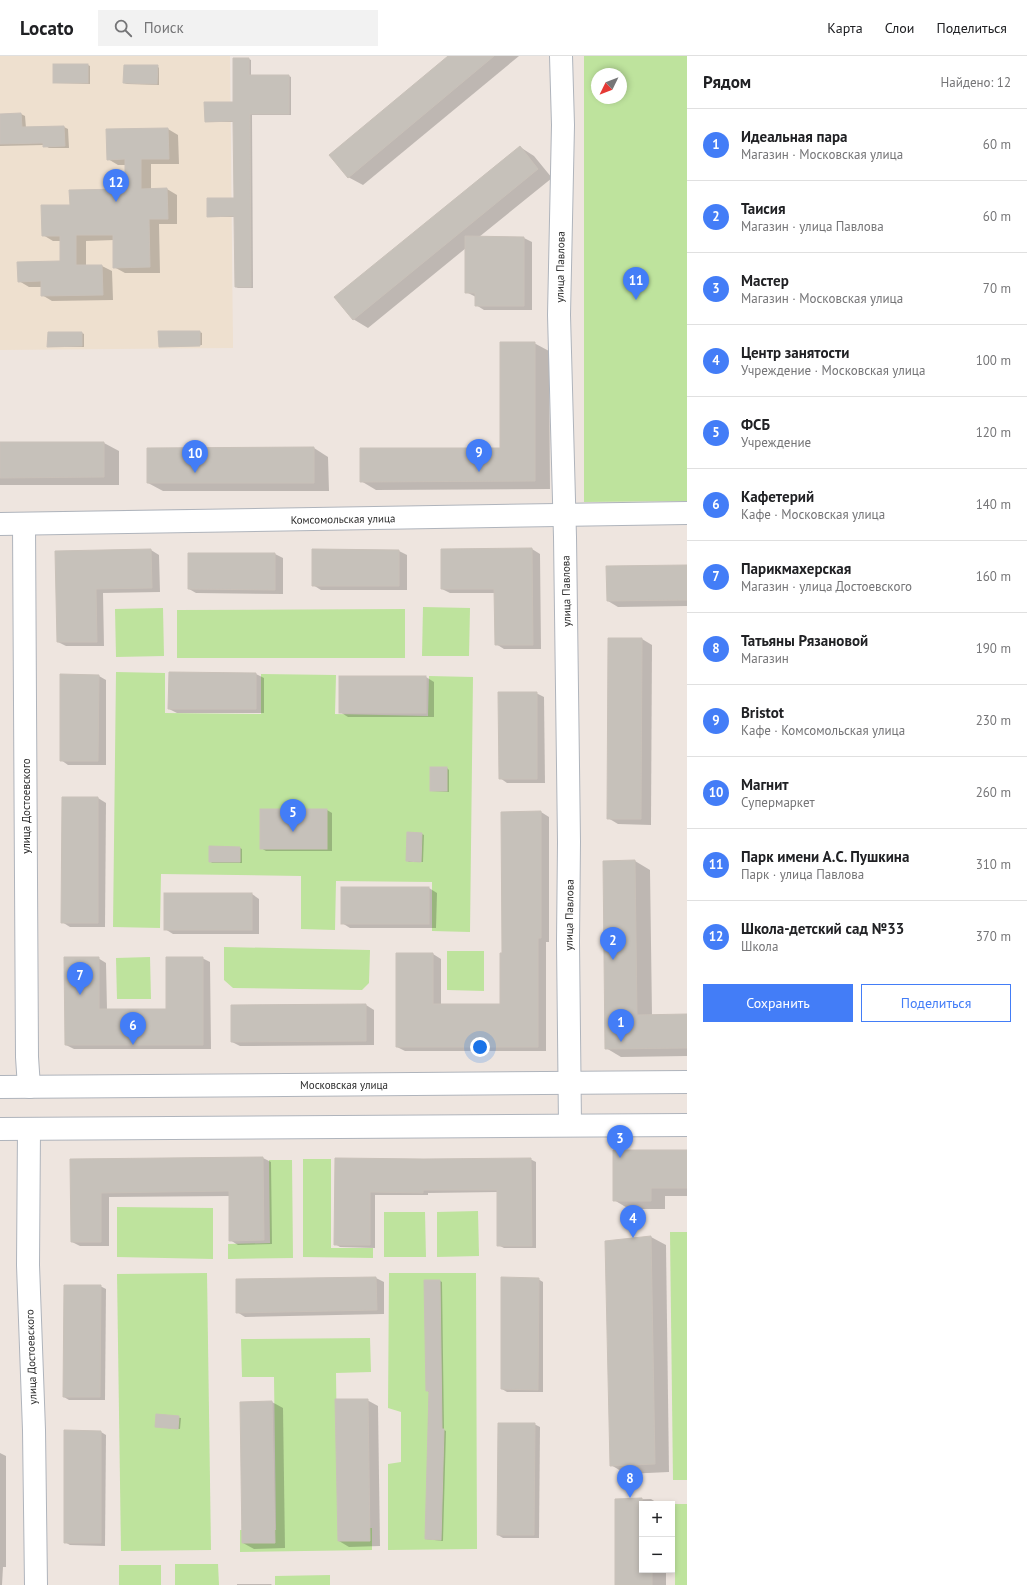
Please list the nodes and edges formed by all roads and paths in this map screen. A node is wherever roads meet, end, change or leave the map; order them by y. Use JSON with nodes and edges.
{"nodes":[{"id":1,"x":561,"y":56,"type":"edge"},
{"id":2,"x":687,"y":513,"type":"edge"},
{"id":3,"x":564,"y":515,"type":"junction"},
{"id":4,"x":0,"y":524,"type":"edge"},
{"id":5,"x":24,"y":524,"type":"junction"},
{"id":6,"x":570,"y":1082,"type":"junction"},
{"id":7,"x":687,"y":1082,"type":"edge"},
{"id":8,"x":0,"y":1087,"type":"edge"},
{"id":9,"x":29,"y":1087,"type":"junction"},
{"id":10,"x":687,"y":1124,"type":"edge"},
{"id":11,"x":570,"y":1125,"type":"junction"},
{"id":12,"x":0,"y":1129,"type":"edge"},
{"id":13,"x":28,"y":1129,"type":"junction"},
{"id":14,"x":36,"y":1585,"type":"edge"}],
"edges":[{"from":1,"to":3,"type":"street","name":"улица Павлова"},
{"from":2,"to":3,"type":"street","name":"Комсомольская улица"},
{"from":3,"to":5,"type":"street","name":"Комсомольская улица"},
{"from":3,"to":6,"type":"street","name":"улица Павлова"},
{"from":4,"to":5,"type":"street","name":"Комсомольская улица"},
{"from":5,"to":9,"type":"street","name":"улица Достоевского"},
{"from":6,"to":7,"type":"street","name":"Московская улица"},
{"from":6,"to":9,"type":"street","name":"Московская улица"},
{"from":6,"to":11,"type":"street","name":"улица Павлова"},
{"from":8,"to":9,"type":"street","name":"Московская улица"},
{"from":10,"to":11,"type":"street"},
{"from":11,"to":13,"type":"street"},
{"from":12,"to":13,"type":"street"},
{"from":13,"to":14,"type":"street","name":"улица Достоевского"}]}
